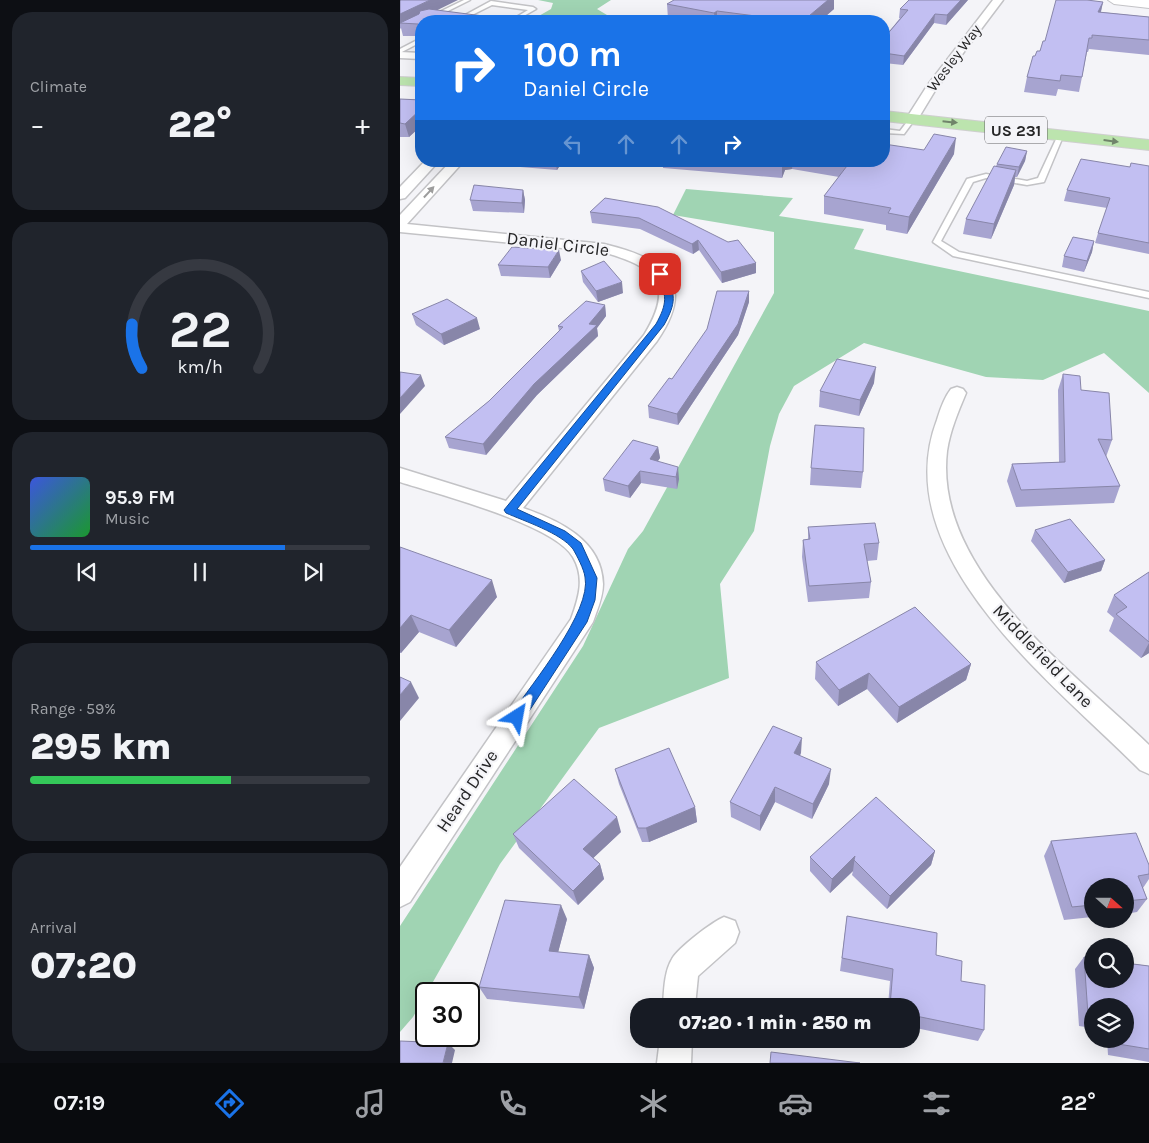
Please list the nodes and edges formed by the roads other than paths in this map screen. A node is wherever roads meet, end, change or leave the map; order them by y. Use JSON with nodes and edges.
{"nodes":[{"id":1,"x":468,"y":0,"type":"edge"},
{"id":2,"x":998,"y":0,"type":"edge"},
{"id":3,"x":1114,"y":0,"type":"edge"},
{"id":4,"x":1149,"y":4,"type":"edge"},
{"id":5,"x":437,"y":15,"type":"edge"},
{"id":6,"x":468,"y":15,"type":"edge"},
{"id":7,"x":522,"y":15,"type":"edge"},
{"id":8,"x":415,"y":43,"type":"edge"},
{"id":9,"x":400,"y":51,"type":"edge"},
{"id":10,"x":400,"y":56,"type":"edge"},
{"id":11,"x":415,"y":56,"type":"edge"},
{"id":12,"x":400,"y":68,"type":"edge"},
{"id":13,"x":415,"y":69,"type":"edge"},
{"id":14,"x":400,"y":81,"type":"edge"},
{"id":15,"x":415,"y":82,"type":"edge"},
{"id":16,"x":890,"y":102,"type":"edge"},
{"id":17,"x":920,"y":104,"type":"junction"},
{"id":18,"x":940,"y":106,"type":"dead end"},
{"id":19,"x":890,"y":116,"type":"edge"},
{"id":20,"x":912,"y":118,"type":"junction"},
{"id":21,"x":1061,"y":124,"type":"junction"},
{"id":22,"x":890,"y":132,"type":"edge"},
{"id":23,"x":1149,"y":145,"type":"edge"},
{"id":24,"x":427,"y":167,"type":"edge"},
{"id":25,"x":452,"y":167,"type":"edge"},
{"id":26,"x":400,"y":195,"type":"edge"},
{"id":27,"x":400,"y":223,"type":"edge"},
{"id":28,"x":400,"y":228,"type":"edge"},
{"id":29,"x":1149,"y":295,"type":"edge"},
{"id":30,"x":957,"y":393,"type":"dead end"},
{"id":31,"x":400,"y":475,"type":"edge"},
{"id":32,"x":510,"y":510,"type":"junction"},
{"id":33,"x":1149,"y":762,"type":"edge"},
{"id":34,"x":400,"y":892,"type":"edge"},
{"id":35,"x":724,"y":932,"type":"dead end"},
{"id":36,"x":680,"y":998,"type":"edge"},
{"id":37,"x":675,"y":1048,"type":"edge"},
{"id":38,"x":674,"y":1063,"type":"edge"}],
"edges":[{"from":1,"to":5,"type":"lane"},
{"from":2,"to":17,"type":"street","name":"Wesley Way"},
{"from":3,"to":4,"type":"main road"},
{"from":6,"to":7,"type":"lane"},
{"from":8,"to":9,"type":"lane"},
{"from":10,"to":11,"type":"street"},
{"from":12,"to":13,"type":"highway"},
{"from":14,"to":15,"type":"highway"},
{"from":16,"to":17,"type":"highway"},
{"from":17,"to":18,"type":"highway"},
{"from":17,"to":20,"type":"street","name":"Wesley Way"},
{"from":19,"to":20,"type":"highway","number":"US 231"},
{"from":20,"to":21,"type":"highway","number":"US 231","one_way":true},
{"from":20,"to":22,"type":"lane"},
{"from":21,"to":23,"type":"highway","number":"US 231","one_way":true},
{"from":21,"to":29,"type":"lane"},
{"from":24,"to":26,"type":"street"},
{"from":27,"to":25,"type":"street","one_way":true},
{"from":28,"to":32,"type":"street","name":"Daniel Circle"},
{"from":30,"to":33,"type":"street","name":"Middlefield Lane"},
{"from":31,"to":32,"type":"street"},
{"from":32,"to":34,"type":"street","name":"Heard Drive"},
{"from":35,"to":36,"type":"street"},
{"from":37,"to":38,"type":"street"}]}
